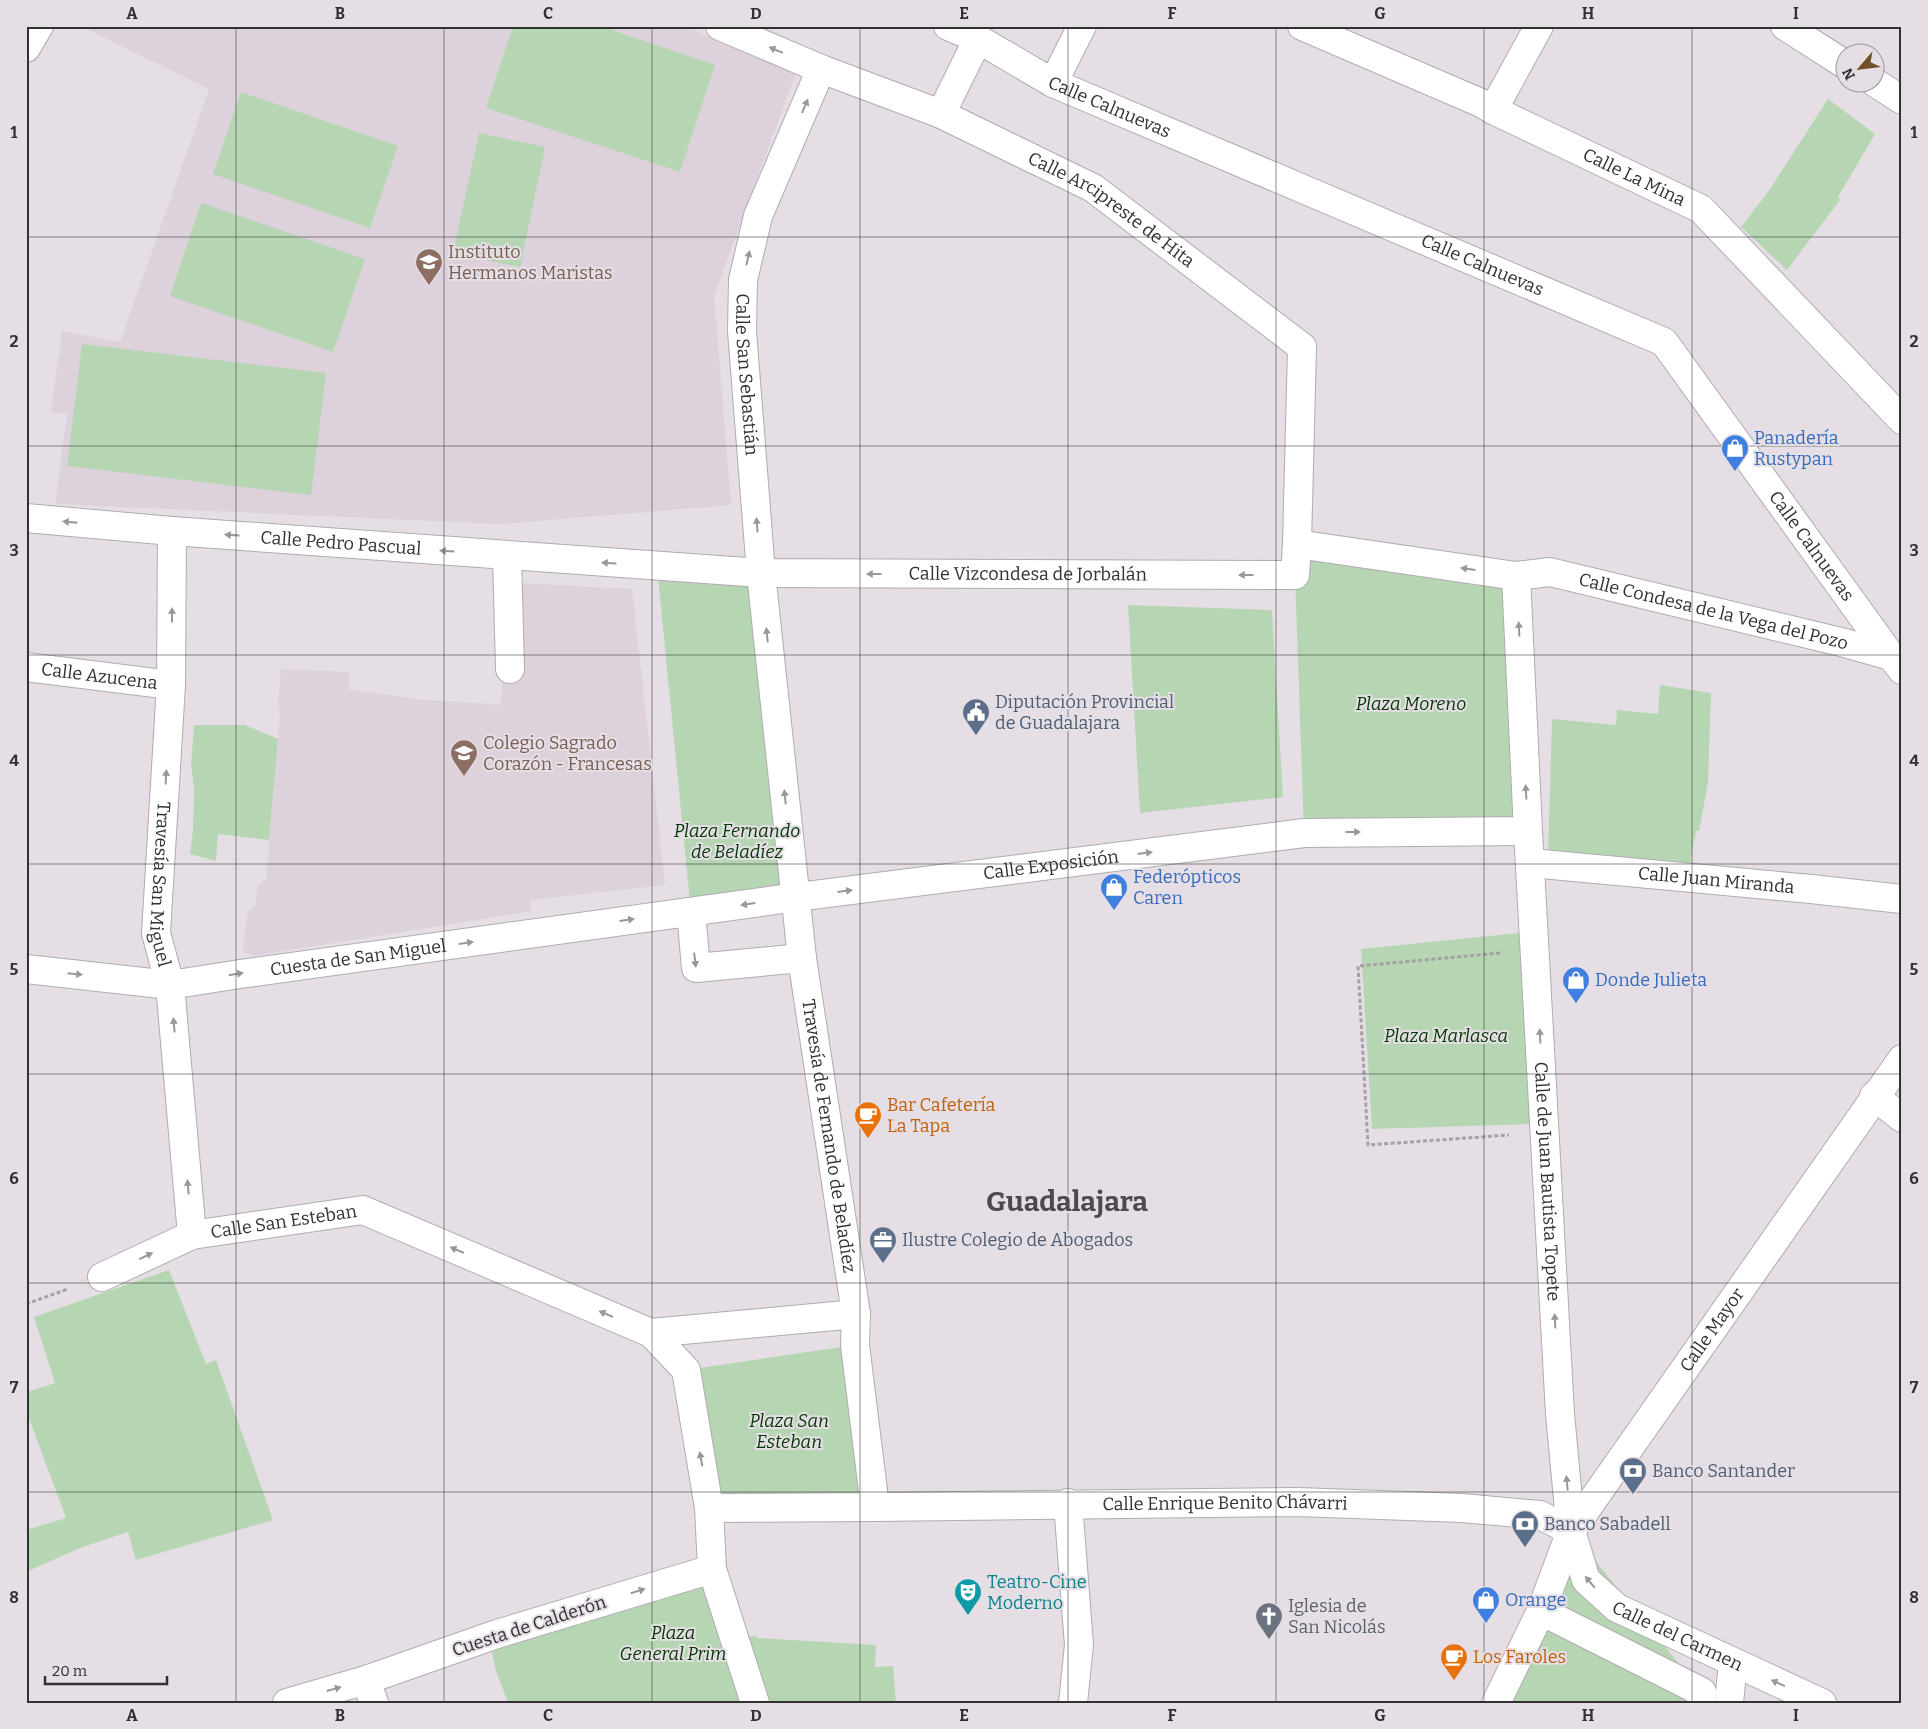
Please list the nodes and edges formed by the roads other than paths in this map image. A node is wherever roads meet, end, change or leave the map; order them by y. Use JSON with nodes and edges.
{"nodes":[{"id":1,"x":38,"y":26,"type":"edge"},
{"id":2,"x":720,"y":26,"type":"edge"},
{"id":3,"x":948,"y":26,"type":"edge"},
{"id":4,"x":1082,"y":26,"type":"edge"},
{"id":5,"x":1302,"y":26,"type":"edge"},
{"id":6,"x":1539,"y":26,"type":"edge"},
{"id":7,"x":1784,"y":26,"type":"edge"},
{"id":8,"x":978,"y":39,"type":"junction"},
{"id":9,"x":26,"y":48,"type":"edge"},
{"id":10,"x":1836,"y":59,"type":"edge"},
{"id":11,"x":821,"y":69,"type":"junction"},
{"id":12,"x":1053,"y":82,"type":"junction"},
{"id":13,"x":1886,"y":90,"type":"edge"},
{"id":14,"x":1902,"y":100,"type":"edge"},
{"id":15,"x":1493,"y":110,"type":"junction"},
{"id":16,"x":941,"y":114,"type":"junction"},
{"id":17,"x":1902,"y":420,"type":"edge"},
{"id":18,"x":26,"y":518,"type":"edge"},
{"id":19,"x":172,"y":531,"type":"junction"},
{"id":20,"x":1297,"y":544,"type":"junction"},
{"id":21,"x":507,"y":556,"type":"junction"},
{"id":22,"x":760,"y":573,"type":"junction"},
{"id":23,"x":1516,"y":576,"type":"junction"},
{"id":24,"x":1896,"y":663,"type":"edge"},
{"id":25,"x":26,"y":667,"type":"edge"},
{"id":26,"x":510,"y":669,"type":"dead end"},
{"id":27,"x":171,"y":685,"type":"junction"},
{"id":28,"x":1528,"y":832,"type":"junction"},
{"id":29,"x":1531,"y":864,"type":"junction"},
{"id":30,"x":797,"y":897,"type":"junction"},
{"id":31,"x":1902,"y":899,"type":"edge"},
{"id":32,"x":690,"y":912,"type":"junction"},
{"id":33,"x":802,"y":958,"type":"junction"},
{"id":34,"x":26,"y":969,"type":"edge"},
{"id":35,"x":170,"y":985,"type":"junction"},
{"id":36,"x":1902,"y":1059,"type":"edge"},
{"id":37,"x":1874,"y":1096,"type":"junction"},
{"id":38,"x":1902,"y":1118,"type":"edge"},
{"id":39,"x":192,"y":1235,"type":"junction"},
{"id":40,"x":102,"y":1277,"type":"road end"},
{"id":41,"x":856,"y":1314,"type":"junction"},
{"id":42,"x":651,"y":1333,"type":"junction"},
{"id":43,"x":1068,"y":1503,"type":"junction"},
{"id":44,"x":875,"y":1507,"type":"junction"},
{"id":45,"x":709,"y":1508,"type":"junction"},
{"id":46,"x":1571,"y":1531,"type":"junction"},
{"id":47,"x":712,"y":1569,"type":"junction"},
{"id":48,"x":1541,"y":1611,"type":"junction"},
{"id":49,"x":1733,"y":1663,"type":"junction"},
{"id":50,"x":370,"y":1691,"type":"edge"},
{"id":51,"x":287,"y":1703,"type":"edge"},
{"id":52,"x":755,"y":1703,"type":"edge"},
{"id":53,"x":1074,"y":1703,"type":"edge"},
{"id":54,"x":1496,"y":1703,"type":"edge"},
{"id":55,"x":1700,"y":1703,"type":"edge"},
{"id":56,"x":1729,"y":1703,"type":"edge"},
{"id":57,"x":1822,"y":1703,"type":"edge"}],
"edges":[{"from":1,"to":9,"type":"street"},
{"from":11,"to":2,"type":"street","name":"Calle Arcipreste de Hita","one_way":true},
{"from":3,"to":8,"type":"street","name":"Calle Calnuevas"},
{"from":4,"to":12,"type":"street"},
{"from":5,"to":15,"type":"street","name":"Calle La Mina"},
{"from":6,"to":15,"type":"street"},
{"from":7,"to":10,"type":"street"},
{"from":8,"to":12,"type":"street","name":"Calle Calnuevas"},
{"from":8,"to":16,"type":"street"},
{"from":11,"to":16,"type":"street","name":"Calle Arcipreste de Hita"},
{"from":22,"to":11,"type":"street","name":"Calle San Sebastián","one_way":true},
{"from":12,"to":24,"type":"street","name":"Calle Calnuevas"},
{"from":13,"to":14,"type":"street"},
{"from":15,"to":17,"type":"street","name":"Calle La Mina"},
{"from":16,"to":20,"type":"street","name":"Calle Arcipreste de Hita"},
{"from":19,"to":18,"type":"street","name":"Calle Pedro Pascual","one_way":true},
{"from":21,"to":19,"type":"street","name":"Calle Pedro Pascual","one_way":true},
{"from":27,"to":19,"type":"street","name":"Travesía San Miguel","one_way":true},
{"from":20,"to":22,"type":"street","name":"Calle Vizcondesa de Jorbalán","one_way":true},
{"from":23,"to":20,"type":"street","one_way":true},
{"from":22,"to":21,"type":"street","name":"Calle Pedro Pascual","one_way":true},
{"from":21,"to":26,"type":"street"},
{"from":30,"to":22,"type":"street","one_way":true},
{"from":23,"to":24,"type":"street","name":"Calle Condesa de la Vega del Pozo"},
{"from":28,"to":23,"type":"street","one_way":true},
{"from":25,"to":27,"type":"street","name":"Calle Azucena"},
{"from":35,"to":27,"type":"street","name":"Travesía San Miguel","one_way":true},
{"from":28,"to":29,"type":"street","name":"Calle de Juan Bautista Topete"},
{"from":30,"to":28,"type":"street","name":"Calle Exposición","one_way":true},
{"from":29,"to":31,"type":"street","name":"Calle Juan Miranda"},
{"from":46,"to":29,"type":"street","name":"Calle de Juan Bautista Topete","one_way":true},
{"from":30,"to":32,"type":"street","one_way":true},
{"from":30,"to":33,"type":"street"},
{"from":32,"to":33,"type":"street","one_way":true},
{"from":35,"to":32,"type":"street","name":"Cuesta de San Miguel","one_way":true},
{"from":33,"to":41,"type":"street","name":"Travesía de Fernando de Beladíez"},
{"from":34,"to":35,"type":"street","name":"Cuesta de San Miguel","one_way":true},
{"from":39,"to":35,"type":"street","name":"Travesía San Miguel","one_way":true},
{"from":36,"to":37,"type":"street","name":"Calle Mayor"},
{"from":37,"to":38,"type":"street"},
{"from":37,"to":46,"type":"street","name":"Calle Mayor"},
{"from":40,"to":39,"type":"street","name":"Calle San Esteban","one_way":true},
{"from":42,"to":39,"type":"street","name":"Calle San Esteban","one_way":true},
{"from":41,"to":42,"type":"street"},
{"from":41,"to":44,"type":"street"},
{"from":45,"to":42,"type":"street","one_way":true},
{"from":43,"to":44,"type":"street","name":"Calle Enrique Benito Chávarri"},
{"from":43,"to":46,"type":"street","name":"Calle Enrique Benito Chávarri"},
{"from":43,"to":53,"type":"street"},
{"from":44,"to":45,"type":"street"},
{"from":45,"to":47,"type":"street"},
{"from":46,"to":48,"type":"street","name":"Calle Mayor"},
{"from":49,"to":46,"type":"street","name":"Calle del Carmen","one_way":true},
{"from":50,"to":47,"type":"street","name":"Cuesta de Calderón","one_way":true},
{"from":47,"to":52,"type":"street"},
{"from":48,"to":54,"type":"street","name":"Calle Mayor"},
{"from":48,"to":55,"type":"street"},
{"from":49,"to":56,"type":"street"},
{"from":57,"to":49,"type":"street","name":"Calle del Carmen","one_way":true},
{"from":51,"to":50,"type":"street","name":"Cuesta de Calderón","one_way":true}]}
